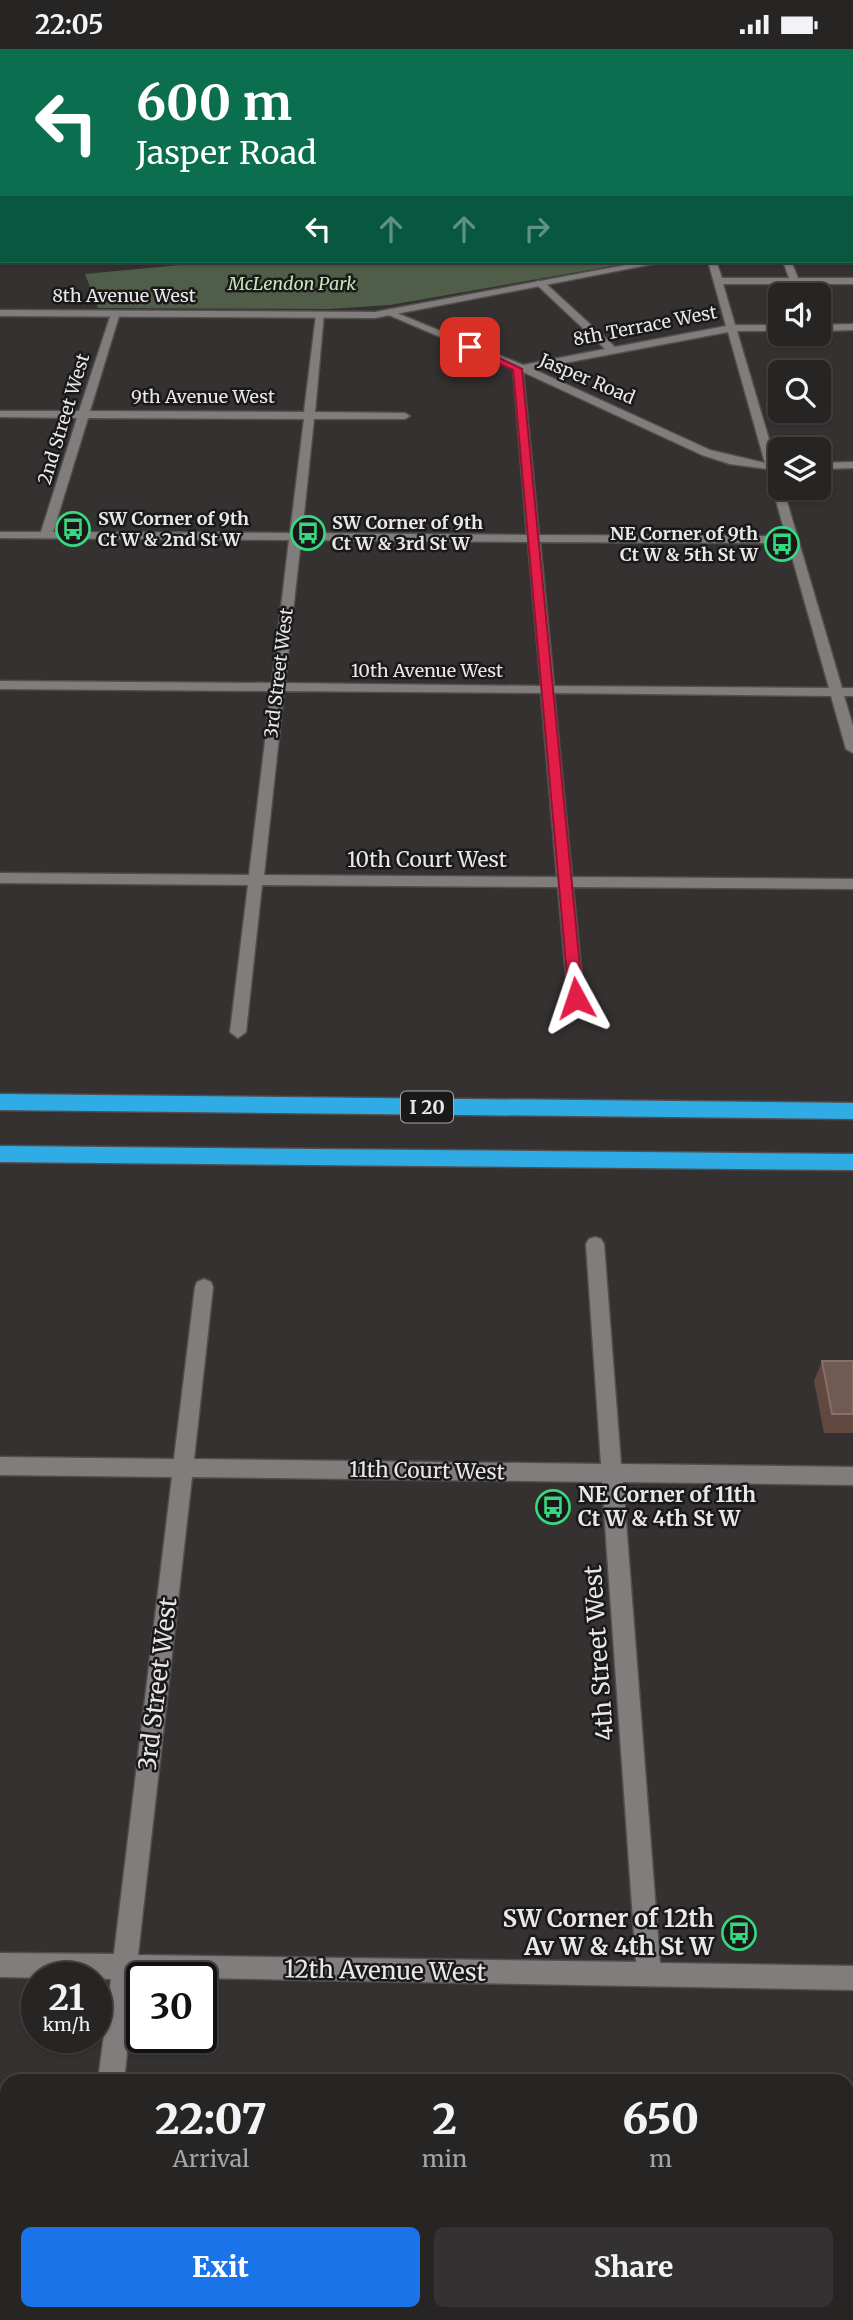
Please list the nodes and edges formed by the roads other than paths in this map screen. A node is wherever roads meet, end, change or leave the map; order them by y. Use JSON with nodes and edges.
{"nodes":[{"id":1,"x":651,"y":263,"type":"edge"},
{"id":2,"x":713,"y":263,"type":"edge"},
{"id":3,"x":788,"y":263,"type":"edge"},
{"id":4,"x":718,"y":281,"type":"junction"},
{"id":5,"x":794,"y":281,"type":"junction"},
{"id":6,"x":853,"y":281,"type":"edge"},
{"id":7,"x":540,"y":282,"type":"junction"},
{"id":8,"x":0,"y":313,"type":"edge"},
{"id":9,"x":115,"y":313,"type":"junction"},
{"id":10,"x":389,"y":313,"type":"junction"},
{"id":11,"x":321,"y":315,"type":"junction"},
{"id":12,"x":853,"y":327,"type":"edge"},
{"id":13,"x":732,"y":328,"type":"junction"},
{"id":14,"x":768,"y":328,"type":"edge"},
{"id":15,"x":831,"y":328,"type":"edge"},
{"id":16,"x":612,"y":350,"type":"junction"},
{"id":17,"x":517,"y":369,"type":"junction"},
{"id":18,"x":0,"y":414,"type":"edge"},
{"id":19,"x":83,"y":414,"type":"junction"},
{"id":20,"x":309,"y":415,"type":"junction"},
{"id":21,"x":405,"y":416,"type":"dead end"},
{"id":22,"x":768,"y":442,"type":"edge"},
{"id":23,"x":853,"y":465,"type":"edge"},
{"id":24,"x":768,"y":466,"type":"edge"},
{"id":25,"x":831,"y":466,"type":"edge"},
{"id":26,"x":784,"y":500,"type":"edge"},
{"id":27,"x":0,"y":535,"type":"edge"},
{"id":28,"x":46,"y":535,"type":"junction"},
{"id":29,"x":295,"y":537,"type":"junction"},
{"id":30,"x":533,"y":539,"type":"junction"},
{"id":31,"x":794,"y":540,"type":"junction"},
{"id":32,"x":0,"y":685,"type":"edge"},
{"id":33,"x":278,"y":687,"type":"junction"},
{"id":34,"x":547,"y":689,"type":"junction"},
{"id":35,"x":838,"y":692,"type":"junction"},
{"id":36,"x":853,"y":692,"type":"edge"},
{"id":37,"x":853,"y":749,"type":"edge"},
{"id":38,"x":0,"y":878,"type":"edge"},
{"id":39,"x":255,"y":880,"type":"junction"},
{"id":40,"x":565,"y":882,"type":"junction"},
{"id":41,"x":853,"y":884,"type":"edge"},
{"id":42,"x":576,"y":998,"type":"dead end"},
{"id":43,"x":238,"y":1032,"type":"dead end"},
{"id":44,"x":0,"y":1102,"type":"edge"},
{"id":45,"x":853,"y":1111,"type":"edge"},
{"id":46,"x":0,"y":1154,"type":"edge"},
{"id":47,"x":853,"y":1162,"type":"edge"},
{"id":48,"x":595,"y":1244,"type":"dead end"},
{"id":49,"x":204,"y":1287,"type":"dead end"},
{"id":50,"x":0,"y":1466,"type":"edge"},
{"id":51,"x":183,"y":1468,"type":"junction"},
{"id":52,"x":612,"y":1473,"type":"junction"},
{"id":53,"x":853,"y":1476,"type":"edge"},
{"id":54,"x":0,"y":1965,"type":"edge"},
{"id":55,"x":124,"y":1967,"type":"junction"},
{"id":56,"x":649,"y":1975,"type":"junction"},
{"id":57,"x":853,"y":1978,"type":"edge"},
{"id":58,"x":112,"y":2074,"type":"edge"}],
"edges":[{"from":1,"to":7,"type":"main road","name":"8th Avenue West"},
{"from":2,"to":4,"type":"street"},
{"from":3,"to":5,"type":"street"},
{"from":4,"to":5,"type":"street"},
{"from":4,"to":13,"type":"street"},
{"from":5,"to":6,"type":"street"},
{"from":7,"to":10,"type":"main road","name":"8th Avenue West"},
{"from":7,"to":16,"type":"street"},
{"from":8,"to":9,"type":"main road","name":"8th Avenue West"},
{"from":9,"to":11,"type":"main road","name":"8th Avenue West"},
{"from":9,"to":19,"type":"street","name":"2nd Street West"},
{"from":10,"to":11,"type":"main road","name":"8th Avenue West"},
{"from":10,"to":17,"type":"street","name":"Jasper Road"},
{"from":11,"to":20,"type":"street","name":"3rd Street West"},
{"from":12,"to":15,"type":"street"},
{"from":13,"to":14,"type":"street","name":"8th Terrace West"},
{"from":13,"to":16,"type":"street","name":"8th Terrace West"},
{"from":13,"to":22,"type":"street"},
{"from":16,"to":17,"type":"street","name":"8th Terrace West"},
{"from":17,"to":24,"type":"street","name":"Jasper Road"},
{"from":17,"to":30,"type":"street"},
{"from":18,"to":19,"type":"street","name":"9th Avenue West"},
{"from":19,"to":20,"type":"street","name":"9th Avenue West"},
{"from":19,"to":28,"type":"street","name":"2nd Street West"},
{"from":20,"to":21,"type":"street","name":"9th Avenue West"},
{"from":20,"to":29,"type":"street","name":"3rd Street West"},
{"from":23,"to":25,"type":"street"},
{"from":26,"to":31,"type":"street"},
{"from":27,"to":28,"type":"street"},
{"from":28,"to":29,"type":"street"},
{"from":29,"to":30,"type":"street"},
{"from":29,"to":33,"type":"street","name":"3rd Street West"},
{"from":30,"to":31,"type":"street"},
{"from":30,"to":34,"type":"street"},
{"from":31,"to":35,"type":"street"},
{"from":32,"to":33,"type":"street","name":"10th Avenue West"},
{"from":33,"to":34,"type":"street","name":"10th Avenue West"},
{"from":33,"to":39,"type":"street","name":"3rd Street West"},
{"from":34,"to":35,"type":"street","name":"10th Avenue West"},
{"from":34,"to":40,"type":"street"},
{"from":35,"to":36,"type":"street","name":"10th Avenue West"},
{"from":35,"to":37,"type":"street"},
{"from":38,"to":39,"type":"street","name":"10th Court West"},
{"from":39,"to":40,"type":"street","name":"10th Court West"},
{"from":39,"to":43,"type":"street","name":"3rd Street West"},
{"from":40,"to":41,"type":"street","name":"10th Court West"},
{"from":40,"to":42,"type":"street"},
{"from":44,"to":45,"type":"highway","number":"I 20"},
{"from":46,"to":47,"type":"highway"},
{"from":48,"to":52,"type":"street","name":"4th Street West"},
{"from":49,"to":51,"type":"street","name":"3rd Street West"},
{"from":50,"to":51,"type":"street","name":"11th Court West"},
{"from":51,"to":52,"type":"street","name":"11th Court West"},
{"from":51,"to":55,"type":"street","name":"3rd Street West"},
{"from":52,"to":53,"type":"street","name":"11th Court West"},
{"from":52,"to":56,"type":"street","name":"4th Street West"},
{"from":54,"to":55,"type":"street","name":"12th Avenue West"},
{"from":55,"to":56,"type":"street","name":"12th Avenue West"},
{"from":55,"to":58,"type":"street","name":"3rd Street West"},
{"from":56,"to":57,"type":"street","name":"12th Avenue West"}]}
